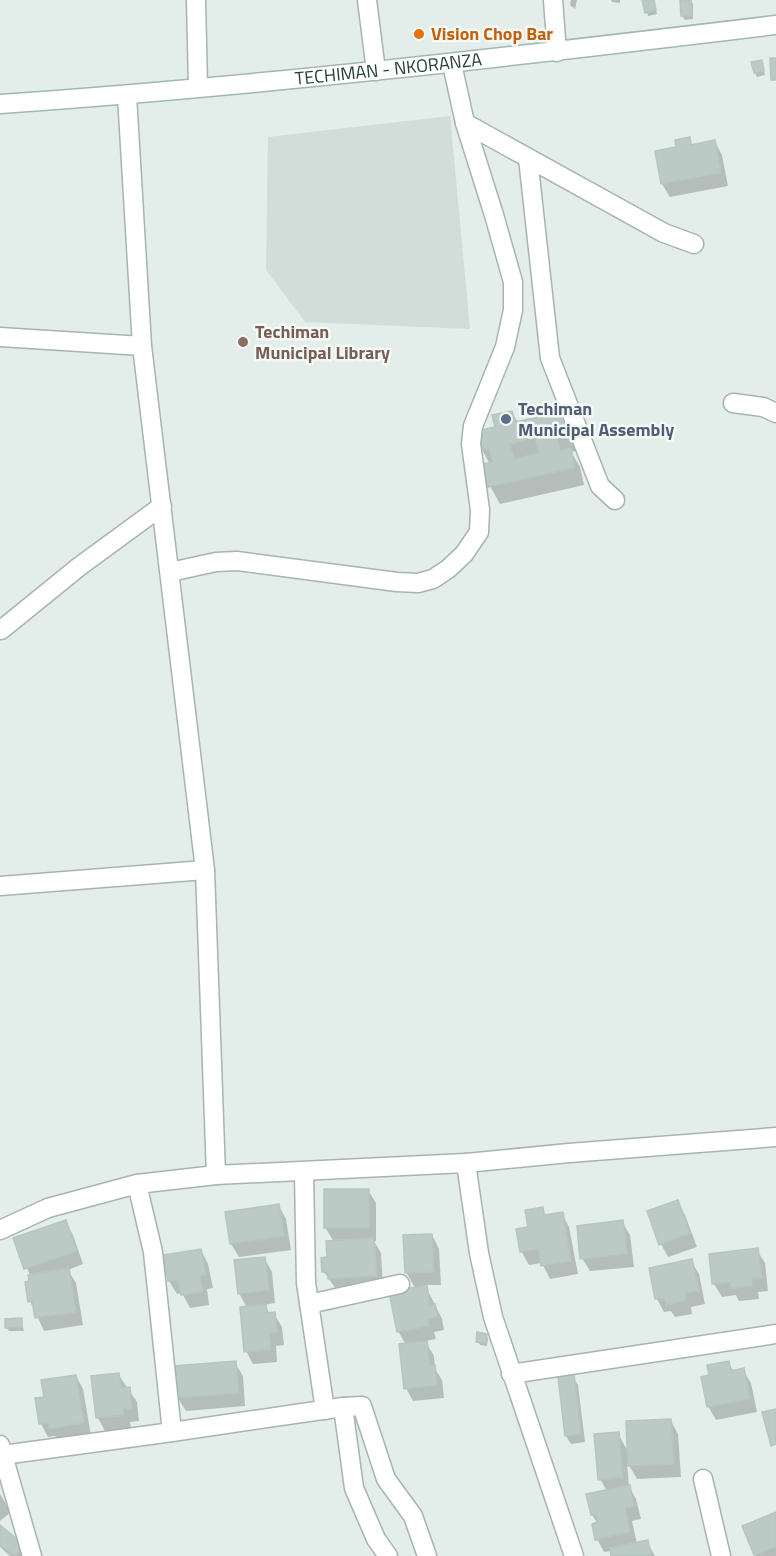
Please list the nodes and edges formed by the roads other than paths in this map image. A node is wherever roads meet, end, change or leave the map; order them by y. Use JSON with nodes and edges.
{"nodes":[{"id":1,"x":196,"y":0,"type":"edge"},
{"id":2,"x":367,"y":0,"type":"edge"},
{"id":3,"x":553,"y":0,"type":"edge"},
{"id":4,"x":776,"y":25,"type":"edge"},
{"id":5,"x":556,"y":52,"type":"junction"},
{"id":6,"x":452,"y":64,"type":"junction"},
{"id":7,"x":376,"y":71,"type":"junction"},
{"id":8,"x":198,"y":87,"type":"junction"},
{"id":9,"x":127,"y":96,"type":"junction"},
{"id":10,"x":0,"y":104,"type":"edge"},
{"id":11,"x":465,"y":123,"type":"junction"},
{"id":12,"x":528,"y":158,"type":"junction"},
{"id":13,"x":694,"y":244,"type":"dead end"},
{"id":14,"x":0,"y":337,"type":"edge"},
{"id":15,"x":142,"y":346,"type":"junction"},
{"id":16,"x":732,"y":403,"type":"dead end"},
{"id":17,"x":776,"y":413,"type":"edge"},
{"id":18,"x":615,"y":500,"type":"dead end"},
{"id":19,"x":162,"y":506,"type":"junction"},
{"id":20,"x":170,"y":572,"type":"junction"},
{"id":21,"x":1,"y":630,"type":"edge"},
{"id":22,"x":205,"y":870,"type":"junction"},
{"id":23,"x":0,"y":886,"type":"edge"},
{"id":24,"x":776,"y":1137,"type":"edge"},
{"id":25,"x":466,"y":1163,"type":"junction"},
{"id":26,"x":304,"y":1172,"type":"junction"},
{"id":27,"x":216,"y":1175,"type":"junction"},
{"id":28,"x":137,"y":1184,"type":"junction"},
{"id":29,"x":0,"y":1230,"type":"edge"},
{"id":30,"x":400,"y":1284,"type":"dead end"},
{"id":31,"x":309,"y":1304,"type":"junction"},
{"id":32,"x":776,"y":1334,"type":"edge"},
{"id":33,"x":511,"y":1374,"type":"junction"},
{"id":34,"x":334,"y":1408,"type":"junction"},
{"id":35,"x":172,"y":1432,"type":"junction"},
{"id":36,"x":2,"y":1450,"type":"edge"},
{"id":37,"x":703,"y":1479,"type":"dead end"},
{"id":38,"x":32,"y":1556,"type":"edge"},
{"id":39,"x":388,"y":1556,"type":"edge"},
{"id":40,"x":427,"y":1556,"type":"edge"},
{"id":41,"x":574,"y":1556,"type":"edge"},
{"id":42,"x":721,"y":1556,"type":"edge"}],
"edges":[{"from":1,"to":8,"type":"street"},
{"from":2,"to":7,"type":"street"},
{"from":3,"to":5,"type":"street"},
{"from":4,"to":5,"type":"street","name":"TECHIMAN - NKORANZA"},
{"from":5,"to":6,"type":"street","name":"TECHIMAN - NKORANZA"},
{"from":6,"to":7,"type":"street","name":"TECHIMAN - NKORANZA"},
{"from":6,"to":11,"type":"street"},
{"from":7,"to":8,"type":"street","name":"TECHIMAN - NKORANZA"},
{"from":8,"to":9,"type":"street","name":"TECHIMAN - NKORANZA"},
{"from":9,"to":10,"type":"street","name":"TECHIMAN - NKORANZA"},
{"from":9,"to":15,"type":"street"},
{"from":11,"to":12,"type":"street"},
{"from":11,"to":20,"type":"street"},
{"from":12,"to":13,"type":"street"},
{"from":12,"to":18,"type":"street"},
{"from":14,"to":15,"type":"street"},
{"from":15,"to":19,"type":"street"},
{"from":16,"to":17,"type":"street"},
{"from":19,"to":20,"type":"street"},
{"from":19,"to":21,"type":"street"},
{"from":20,"to":22,"type":"street"},
{"from":22,"to":23,"type":"street"},
{"from":22,"to":27,"type":"street"},
{"from":24,"to":25,"type":"street"},
{"from":25,"to":26,"type":"street"},
{"from":25,"to":33,"type":"street"},
{"from":26,"to":27,"type":"street"},
{"from":26,"to":31,"type":"street"},
{"from":27,"to":28,"type":"street"},
{"from":28,"to":29,"type":"street"},
{"from":28,"to":35,"type":"street"},
{"from":30,"to":31,"type":"street"},
{"from":31,"to":34,"type":"street"},
{"from":32,"to":33,"type":"street"},
{"from":33,"to":41,"type":"street"},
{"from":34,"to":35,"type":"street"},
{"from":34,"to":39,"type":"street"},
{"from":34,"to":40,"type":"street"},
{"from":35,"to":36,"type":"street"},
{"from":36,"to":38,"type":"street"},
{"from":37,"to":42,"type":"street"}]}
